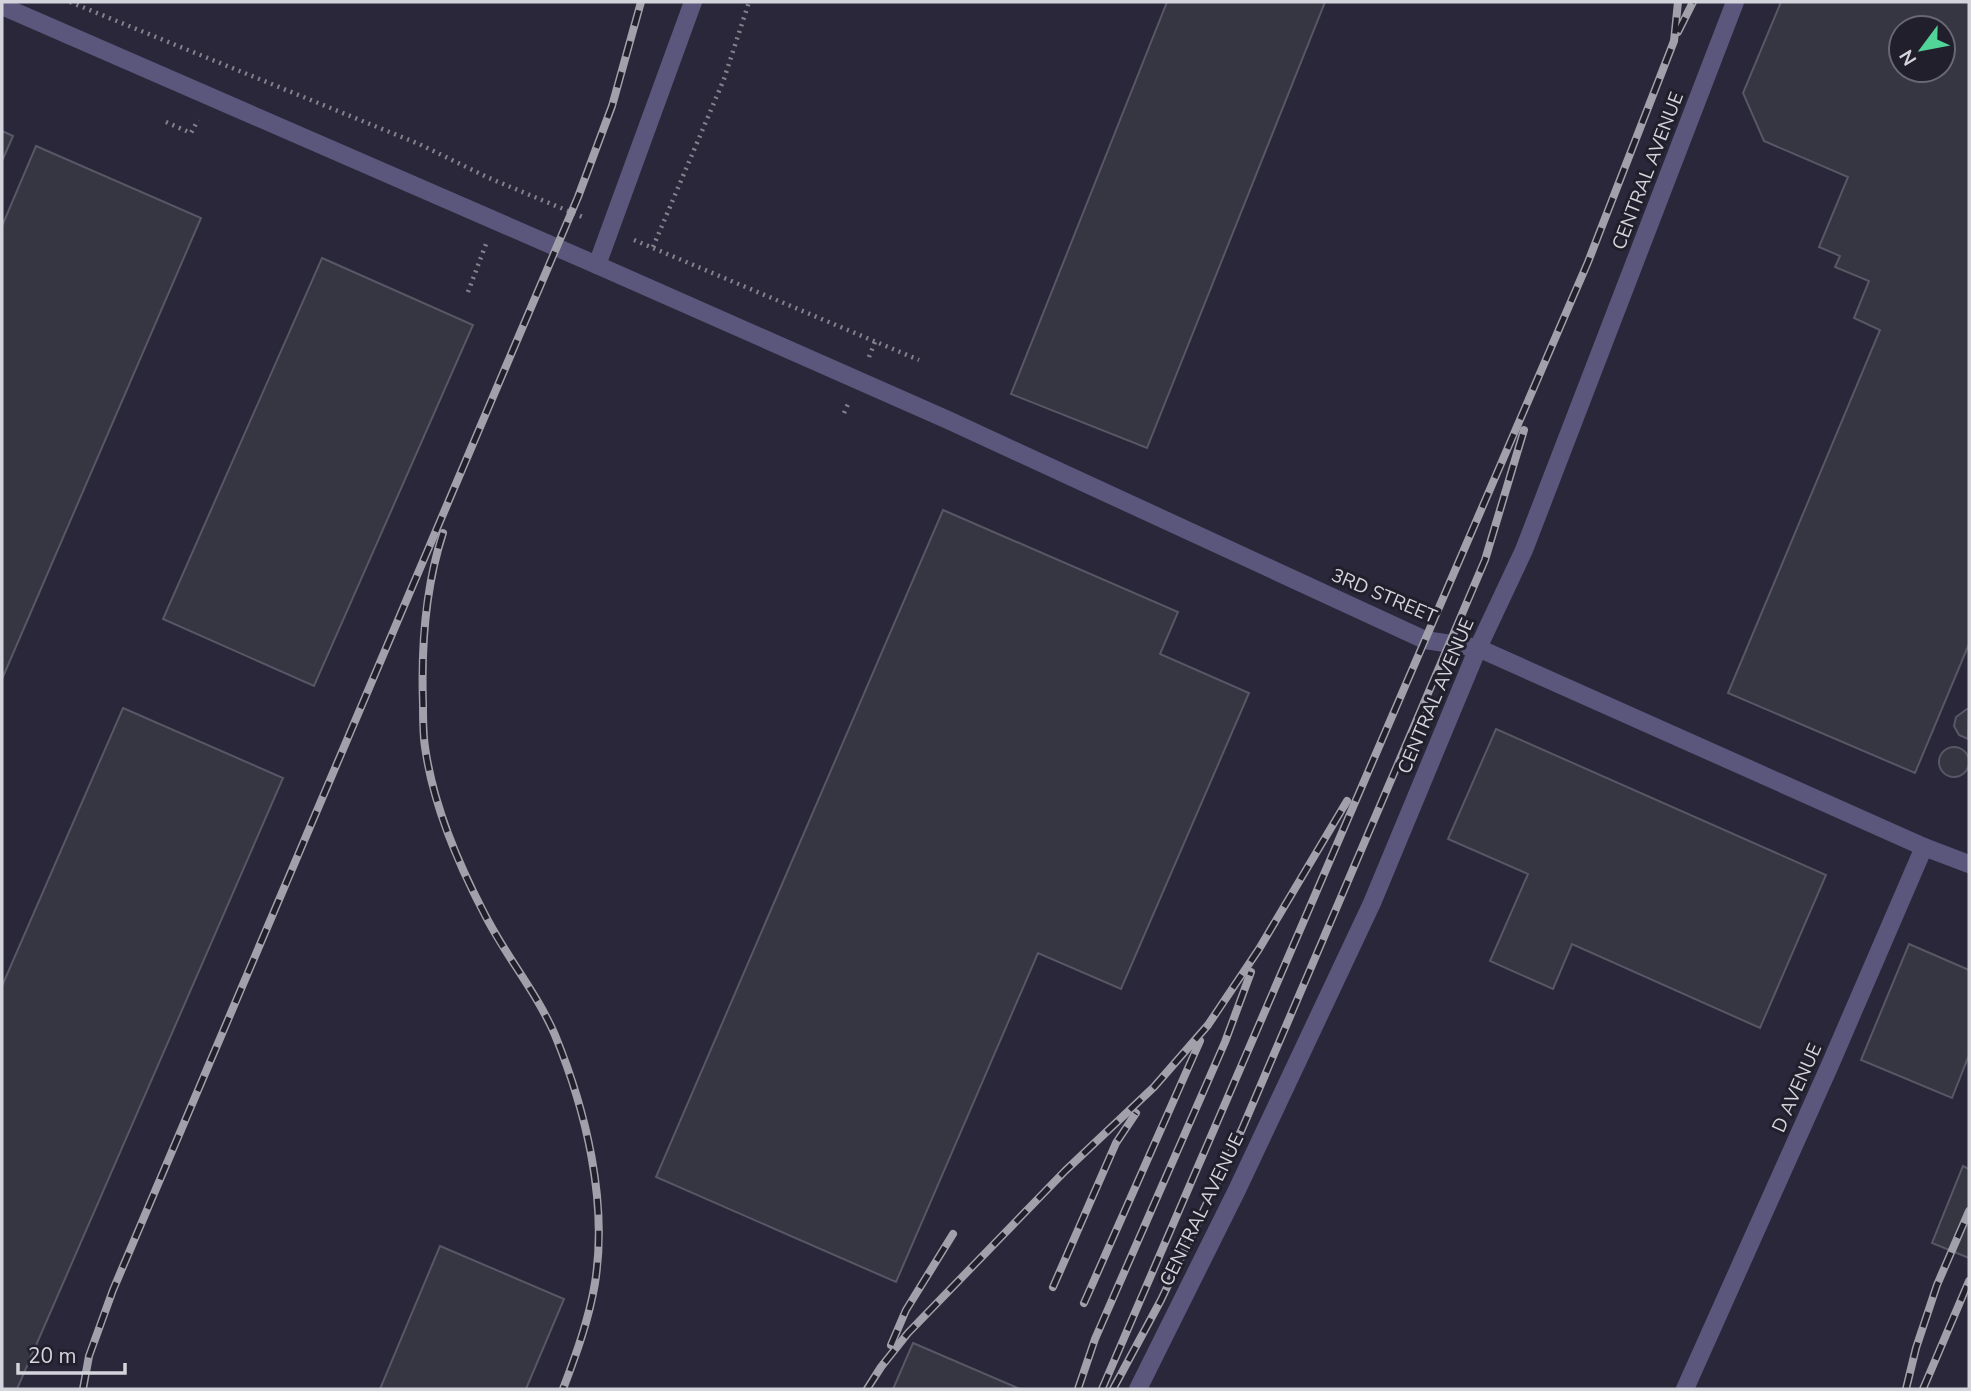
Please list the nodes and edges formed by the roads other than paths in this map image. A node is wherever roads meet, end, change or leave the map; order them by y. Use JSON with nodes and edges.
{"nodes":[{"id":1,"x":693,"y":2,"type":"edge"},
{"id":2,"x":1735,"y":2,"type":"edge"},
{"id":3,"x":2,"y":6,"type":"edge"},
{"id":4,"x":597,"y":265,"type":"junction"},
{"id":5,"x":1478,"y":648,"type":"junction"},
{"id":6,"x":1924,"y":848,"type":"junction"},
{"id":7,"x":1969,"y":864,"type":"edge"},
{"id":8,"x":1138,"y":1389,"type":"edge"},
{"id":9,"x":1685,"y":1389,"type":"edge"}],
"edges":[{"from":1,"to":4,"type":"street"},
{"from":2,"to":5,"type":"street","name":"CENTRAL AVENUE"},
{"from":3,"to":4,"type":"street","name":"3RD STREET"},
{"from":4,"to":5,"type":"street","name":"3RD STREET"},
{"from":5,"to":6,"type":"street","name":"3RD STREET"},
{"from":5,"to":8,"type":"street","name":"CENTRAL AVENUE"},
{"from":6,"to":7,"type":"street"},
{"from":6,"to":9,"type":"street","name":"D AVENUE"}]}
